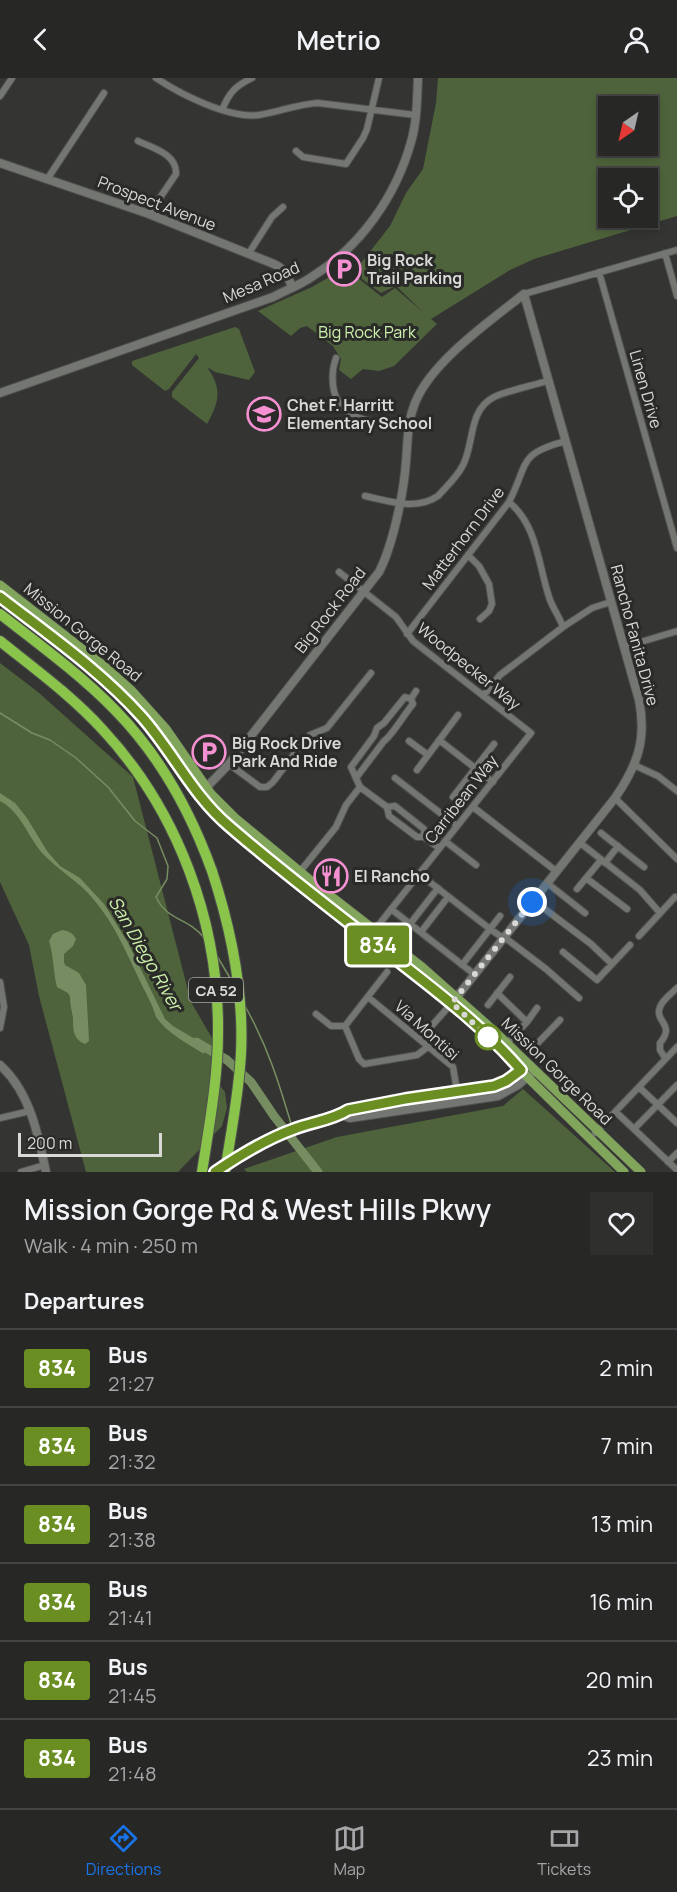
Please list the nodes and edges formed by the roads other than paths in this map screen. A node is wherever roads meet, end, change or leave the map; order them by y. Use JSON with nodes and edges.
{"nodes":[{"id":1,"x":12,"y":78,"type":"edge"},
{"id":2,"x":156,"y":78,"type":"edge"},
{"id":3,"x":252,"y":78,"type":"edge"},
{"id":4,"x":379,"y":78,"type":"edge"},
{"id":5,"x":418,"y":78,"type":"edge"},
{"id":6,"x":104,"y":93,"type":"dead end"},
{"id":7,"x":0,"y":96,"type":"edge"},
{"id":8,"x":372,"y":109,"type":"junction"},
{"id":9,"x":222,"y":110,"type":"junction"},
{"id":10,"x":415,"y":114,"type":"junction"},
{"id":11,"x":138,"y":141,"type":"dead end"},
{"id":12,"x":296,"y":152,"type":"dead end"},
{"id":13,"x":0,"y":163,"type":"edge"},
{"id":14,"x":48,"y":178,"type":"junction"},
{"id":15,"x":283,"y":207,"type":"dead end"},
{"id":16,"x":149,"y":214,"type":"junction"},
{"id":17,"x":677,"y":250,"type":"edge"},
{"id":18,"x":249,"y":253,"type":"junction"},
{"id":19,"x":665,"y":254,"type":"junction"},
{"id":20,"x":599,"y":272,"type":"junction"},
{"id":21,"x":292,"y":287,"type":"junction"},
{"id":22,"x":524,"y":294,"type":"junction"},
{"id":23,"x":677,"y":296,"type":"edge"},
{"id":24,"x":336,"y":358,"type":"dead end"},
{"id":25,"x":548,"y":381,"type":"junction"},
{"id":26,"x":0,"y":393,"type":"edge"},
{"id":27,"x":408,"y":425,"type":"junction"},
{"id":28,"x":566,"y":441,"type":"junction"},
{"id":29,"x":365,"y":496,"type":"dead end"},
{"id":30,"x":509,"y":502,"type":"junction"},
{"id":31,"x":399,"y":503,"type":"junction"},
{"id":32,"x":677,"y":548,"type":"edge"},
{"id":33,"x":468,"y":555,"type":"junction"},
{"id":34,"x":339,"y":572,"type":"dead end"},
{"id":35,"x":0,"y":585,"type":"edge"},
{"id":36,"x":364,"y":591,"type":"junction"},
{"id":37,"x":0,"y":597,"type":"edge"},
{"id":38,"x":611,"y":602,"type":"junction"},
{"id":39,"x":0,"y":614,"type":"edge"},
{"id":40,"x":480,"y":619,"type":"dead end"},
{"id":41,"x":562,"y":627,"type":"junction"},
{"id":42,"x":677,"y":631,"type":"edge"},
{"id":43,"x":407,"y":634,"type":"junction"},
{"id":44,"x":0,"y":641,"type":"edge"},
{"id":45,"x":624,"y":646,"type":"junction"},
{"id":46,"x":371,"y":673,"type":"dead end"},
{"id":47,"x":416,"y":690,"type":"dead end"},
{"id":48,"x":483,"y":696,"type":"junction"},
{"id":49,"x":411,"y":699,"type":"junction"},
{"id":50,"x":458,"y":715,"type":"dead end"},
{"id":51,"x":382,"y":724,"type":"junction"},
{"id":52,"x":392,"y":731,"type":"junction"},
{"id":53,"x":531,"y":733,"type":"joint"},
{"id":54,"x":439,"y":740,"type":"junction"},
{"id":55,"x":409,"y":741,"type":"dead end"},
{"id":56,"x":494,"y":744,"type":"dead end"},
{"id":57,"x":428,"y":756,"type":"junction"},
{"id":58,"x":229,"y":764,"type":"junction"},
{"id":59,"x":634,"y":765,"type":"junction"},
{"id":60,"x":475,"y":768,"type":"junction"},
{"id":61,"x":417,"y":770,"type":"dead end"},
{"id":62,"x":355,"y":776,"type":"junction"},
{"id":63,"x":395,"y":778,"type":"dead end"},
{"id":64,"x":493,"y":782,"type":"junction"},
{"id":65,"x":360,"y":787,"type":"junction"},
{"id":66,"x":203,"y":791,"type":"junction"},
{"id":67,"x":677,"y":791,"type":"edge"},
{"id":68,"x":453,"y":797,"type":"dead end"},
{"id":69,"x":615,"y":798,"type":"junction"},
{"id":70,"x":387,"y":807,"type":"junction"},
{"id":71,"x":473,"y":807,"type":"junction"},
{"id":72,"x":457,"y":826,"type":"junction"},
{"id":73,"x":601,"y":833,"type":"dead end"},
{"id":74,"x":424,"y":837,"type":"junction"},
{"id":75,"x":445,"y":841,"type":"junction"},
{"id":76,"x":579,"y":843,"type":"junction"},
{"id":77,"x":618,"y":846,"type":"junction"},
{"id":78,"x":439,"y":848,"type":"junction"},
{"id":79,"x":677,"y":859,"type":"edge"},
{"id":80,"x":603,"y":861,"type":"junction"},
{"id":81,"x":476,"y":865,"type":"dead end"},
{"id":82,"x":644,"y":867,"type":"dead end"},
{"id":83,"x":556,"y":871,"type":"junction"},
{"id":84,"x":297,"y":875,"type":"junction"},
{"id":85,"x":586,"y":878,"type":"junction"},
{"id":86,"x":427,"y":880,"type":"dead end"},
{"id":87,"x":547,"y":883,"type":"junction"},
{"id":88,"x":438,"y":888,"type":"junction"},
{"id":89,"x":577,"y":890,"type":"dead end"},
{"id":90,"x":448,"y":897,"type":"junction"},
{"id":91,"x":675,"y":897,"type":"dead end"},
{"id":92,"x":533,"y":900,"type":"junction"},
{"id":93,"x":324,"y":903,"type":"junction"},
{"id":94,"x":348,"y":909,"type":"junction"},
{"id":95,"x":391,"y":909,"type":"junction"},
{"id":96,"x":627,"y":909,"type":"dead end"},
{"id":97,"x":585,"y":913,"type":"dead end"},
{"id":98,"x":660,"y":913,"type":"junction"},
{"id":99,"x":500,"y":916,"type":"dead end"},
{"id":100,"x":410,"y":924,"type":"junction"},
{"id":101,"x":490,"y":929,"type":"junction"},
{"id":102,"x":421,"y":932,"type":"junction"},
{"id":103,"x":372,"y":934,"type":"junction"},
{"id":104,"x":639,"y":936,"type":"dead end"},
{"id":105,"x":504,"y":937,"type":"junction"},
{"id":106,"x":630,"y":945,"type":"dead end"},
{"id":107,"x":563,"y":952,"type":"dead end"},
{"id":108,"x":612,"y":964,"type":"junction"},
{"id":109,"x":462,"y":965,"type":"junction"},
{"id":110,"x":387,"y":972,"type":"dead end"},
{"id":111,"x":474,"y":974,"type":"junction"},
{"id":112,"x":510,"y":977,"type":"dead end"},
{"id":113,"x":0,"y":982,"type":"edge"},
{"id":114,"x":677,"y":988,"type":"edge"},
{"id":115,"x":497,"y":993,"type":"junction"},
{"id":116,"x":368,"y":997,"type":"junction"},
{"id":117,"x":579,"y":998,"type":"dead end"},
{"id":118,"x":455,"y":1000,"type":"junction"},
{"id":119,"x":488,"y":1005,"type":"dead end"},
{"id":120,"x":537,"y":1008,"type":"dead end"},
{"id":121,"x":316,"y":1014,"type":"dead end"},
{"id":122,"x":560,"y":1020,"type":"dead end"},
{"id":123,"x":528,"y":1022,"type":"junction"},
{"id":124,"x":345,"y":1026,"type":"junction"},
{"id":125,"x":0,"y":1028,"type":"edge"},
{"id":126,"x":514,"y":1036,"type":"junction"},
{"id":127,"x":420,"y":1039,"type":"junction"},
{"id":128,"x":507,"y":1043,"type":"junction"},
{"id":129,"x":429,"y":1046,"type":"junction"},
{"id":130,"x":677,"y":1047,"type":"edge"},
{"id":131,"x":665,"y":1058,"type":"junction"},
{"id":132,"x":0,"y":1065,"type":"edge"},
{"id":133,"x":528,"y":1071,"type":"junction"},
{"id":134,"x":677,"y":1085,"type":"edge"},
{"id":135,"x":640,"y":1088,"type":"junction"},
{"id":136,"x":457,"y":1091,"type":"junction"},
{"id":137,"x":658,"y":1105,"type":"junction"},
{"id":138,"x":30,"y":1111,"type":"junction"},
{"id":139,"x":616,"y":1112,"type":"junction"},
{"id":140,"x":341,"y":1115,"type":"junction"},
{"id":141,"x":0,"y":1118,"type":"edge"},
{"id":142,"x":677,"y":1123,"type":"edge"},
{"id":143,"x":634,"y":1129,"type":"junction"},
{"id":144,"x":597,"y":1131,"type":"junction"},
{"id":145,"x":590,"y":1139,"type":"junction"},
{"id":146,"x":677,"y":1153,"type":"edge"},
{"id":147,"x":668,"y":1162,"type":"junction"},
{"id":148,"x":45,"y":1168,"type":"edge"},
{"id":149,"x":677,"y":1170,"type":"edge"},
{"id":150,"x":219,"y":1171,"type":"edge"},
{"id":151,"x":21,"y":1172,"type":"edge"},
{"id":152,"x":202,"y":1172,"type":"edge"},
{"id":153,"x":624,"y":1172,"type":"edge"},
{"id":154,"x":641,"y":1172,"type":"edge"}],
"edges":[{"from":1,"to":7,"type":"street"},
{"from":2,"to":9,"type":"street"},
{"from":3,"to":9,"type":"street"},
{"from":4,"to":8,"type":"street"},
{"from":5,"to":10,"type":"street","name":"Mesa Road"},
{"from":6,"to":14,"type":"street"},
{"from":8,"to":9,"type":"street"},
{"from":8,"to":10,"type":"street"},
{"from":8,"to":12,"type":"street"},
{"from":10,"to":21,"type":"street","name":"Mesa Road"},
{"from":11,"to":16,"type":"street"},
{"from":13,"to":14,"type":"street","name":"Prospect Avenue"},
{"from":14,"to":16,"type":"street","name":"Prospect Avenue"},
{"from":15,"to":18,"type":"street"},
{"from":16,"to":18,"type":"street","name":"Prospect Avenue"},
{"from":17,"to":19,"type":"street","name":"Big Rock Road"},
{"from":18,"to":21,"type":"street","name":"Prospect Avenue"},
{"from":19,"to":20,"type":"street","name":"Big Rock Road"},
{"from":19,"to":23,"type":"street"},
{"from":20,"to":22,"type":"street","name":"Big Rock Road"},
{"from":20,"to":32,"type":"street","name":"Linen Drive"},
{"from":21,"to":26,"type":"street","name":"Mesa Road"},
{"from":22,"to":25,"type":"street","name":"Rancho Fanita Drive"},
{"from":22,"to":27,"type":"street","name":"Big Rock Road"},
{"from":24,"to":27,"type":"street"},
{"from":25,"to":28,"type":"street","name":"Rancho Fanita Drive"},
{"from":25,"to":31,"type":"street"},
{"from":27,"to":31,"type":"street","name":"Big Rock Road"},
{"from":28,"to":30,"type":"street","name":"Matterhorn Drive"},
{"from":28,"to":38,"type":"street","name":"Rancho Fanita Drive"},
{"from":29,"to":31,"type":"street"},
{"from":30,"to":33,"type":"street","name":"Matterhorn Drive"},
{"from":30,"to":41,"type":"street"},
{"from":31,"to":36,"type":"street","name":"Big Rock Road"},
{"from":33,"to":40,"type":"street"},
{"from":33,"to":43,"type":"street","name":"Matterhorn Drive"},
{"from":34,"to":36,"type":"street","name":"Woodpecker Way"},
{"from":35,"to":66,"type":"main road","name":"Mission Gorge Road"},
{"from":36,"to":43,"type":"street","name":"Woodpecker Way"},
{"from":36,"to":58,"type":"street","name":"Big Rock Road"},
{"from":37,"to":66,"type":"main road","name":"Mission Gorge Road"},
{"from":38,"to":41,"type":"street"},
{"from":38,"to":45,"type":"street","name":"Rancho Fanita Drive"},
{"from":39,"to":150,"type":"highway","number":"CA 52","bridge":true},
{"from":41,"to":48,"type":"street"},
{"from":42,"to":45,"type":"street"},
{"from":43,"to":48,"type":"street","name":"Woodpecker Way"},
{"from":44,"to":152,"type":"highway","number":"CA 52"},
{"from":45,"to":59,"type":"street","name":"Rancho Fanita Drive"},
{"from":46,"to":58,"type":"street"},
{"from":47,"to":49,"type":"street"},
{"from":48,"to":53,"type":"street","name":"Woodpecker Way"},
{"from":49,"to":51,"type":"street"},
{"from":49,"to":52,"type":"street"},
{"from":50,"to":54,"type":"street"},
{"from":51,"to":52,"type":"street"},
{"from":51,"to":62,"type":"street"},
{"from":52,"to":62,"type":"street"},
{"from":53,"to":64,"type":"street","name":"Carribean Way"},
{"from":54,"to":57,"type":"street"},
{"from":54,"to":60,"type":"street"},
{"from":55,"to":57,"type":"street"},
{"from":56,"to":60,"type":"street"},
{"from":57,"to":61,"type":"street"},
{"from":58,"to":66,"type":"street","name":"Big Rock Road"},
{"from":59,"to":67,"type":"street"},
{"from":59,"to":69,"type":"street","name":"Rancho Fanita Drive"},
{"from":60,"to":64,"type":"street"},
{"from":60,"to":68,"type":"street"},
{"from":62,"to":65,"type":"street"},
{"from":63,"to":72,"type":"street"},
{"from":64,"to":71,"type":"street","name":"Carribean Way"},
{"from":65,"to":70,"type":"street"},
{"from":65,"to":84,"type":"street"},
{"from":66,"to":84,"type":"main road","name":"Mission Gorge Road"},
{"from":69,"to":76,"type":"street","name":"Rancho Fanita Drive"},
{"from":69,"to":79,"type":"street"},
{"from":70,"to":74,"type":"street"},
{"from":70,"to":74,"type":"street"},
{"from":71,"to":72,"type":"street","name":"Carribean Way"},
{"from":71,"to":83,"type":"street"},
{"from":72,"to":75,"type":"street","name":"Carribean Way"},
{"from":73,"to":77,"type":"street"},
{"from":74,"to":78,"type":"street"},
{"from":75,"to":78,"type":"street","name":"Carribean Way"},
{"from":75,"to":81,"type":"street"},
{"from":76,"to":80,"type":"street"},
{"from":76,"to":83,"type":"street","name":"Rancho Fanita Drive"},
{"from":77,"to":80,"type":"street"},
{"from":77,"to":82,"type":"street"},
{"from":78,"to":95,"type":"street","name":"Carribean Way"},
{"from":80,"to":85,"type":"street"},
{"from":80,"to":98,"type":"street"},
{"from":83,"to":87,"type":"street","name":"Rancho Fanita Drive"},
{"from":84,"to":93,"type":"main road","name":"Mission Gorge Road"},
{"from":84,"to":94,"type":"main road","name":"Mission Gorge Road"},
{"from":85,"to":89,"type":"street"},
{"from":85,"to":96,"type":"street"},
{"from":86,"to":88,"type":"street"},
{"from":87,"to":92,"type":"street","name":"Rancho Fanita Drive"},
{"from":87,"to":97,"type":"street"},
{"from":88,"to":90,"type":"street"},
{"from":88,"to":100,"type":"street"},
{"from":90,"to":101,"type":"street"},
{"from":90,"to":102,"type":"street"},
{"from":91,"to":98,"type":"street"},
{"from":92,"to":105,"type":"street","name":"Rancho Fanita Drive"},
{"from":92,"to":108,"type":"street"},
{"from":93,"to":94,"type":"main road"},
{"from":93,"to":103,"type":"main road","name":"Mission Gorge Road"},
{"from":94,"to":103,"type":"main road","name":"Mission Gorge Road"},
{"from":95,"to":100,"type":"street"},
{"from":95,"to":103,"type":"street","name":"Carribean Way"},
{"from":98,"to":104,"type":"street"},
{"from":99,"to":101,"type":"street"},
{"from":100,"to":102,"type":"street"},
{"from":101,"to":105,"type":"street"},
{"from":101,"to":109,"type":"street"},
{"from":102,"to":109,"type":"street"},
{"from":103,"to":118,"type":"main road","name":"Mission Gorge Road"},
{"from":105,"to":111,"type":"street","name":"Rancho Fanita Drive"},
{"from":105,"to":117,"type":"street"},
{"from":106,"to":108,"type":"street"},
{"from":107,"to":108,"type":"street"},
{"from":109,"to":111,"type":"street"},
{"from":110,"to":116,"type":"street"},
{"from":111,"to":118,"type":"street","name":"Rancho Fanita Drive"},
{"from":112,"to":115,"type":"street"},
{"from":113,"to":125,"type":"street"},
{"from":114,"to":131,"type":"street"},
{"from":115,"to":119,"type":"street"},
{"from":115,"to":123,"type":"street"},
{"from":116,"to":124,"type":"street"},
{"from":116,"to":127,"type":"street","name":"Via Montisi"},
{"from":118,"to":127,"type":"street"},
{"from":118,"to":128,"type":"main road","name":"Mission Gorge Road"},
{"from":118,"to":133,"type":"main road","name":"Mission Gorge Road"},
{"from":120,"to":123,"type":"street"},
{"from":121,"to":124,"type":"street"},
{"from":122,"to":126,"type":"street"},
{"from":123,"to":126,"type":"street"},
{"from":124,"to":129,"type":"street"},
{"from":126,"to":128,"type":"street"},
{"from":127,"to":129,"type":"street","name":"Via Montisi"},
{"from":128,"to":133,"type":"main road","name":"Mission Gorge Road"},
{"from":129,"to":136,"type":"street","name":"Via Montisi"},
{"from":130,"to":131,"type":"street"},
{"from":131,"to":135,"type":"street"},
{"from":132,"to":138,"type":"street"},
{"from":133,"to":136,"type":"street"},
{"from":133,"to":140,"type":"street"},
{"from":133,"to":144,"type":"main road","name":"Mission Gorge Road"},
{"from":133,"to":145,"type":"main road","name":"Mission Gorge Road"},
{"from":134,"to":137,"type":"street"},
{"from":135,"to":137,"type":"street"},
{"from":135,"to":139,"type":"street"},
{"from":136,"to":140,"type":"street"},
{"from":137,"to":142,"type":"street"},
{"from":137,"to":143,"type":"street"},
{"from":138,"to":141,"type":"street"},
{"from":138,"to":148,"type":"street"},
{"from":139,"to":143,"type":"street"},
{"from":139,"to":144,"type":"street"},
{"from":140,"to":150,"type":"street"},
{"from":143,"to":147,"type":"street"},
{"from":144,"to":145,"type":"street"},
{"from":144,"to":154,"type":"main road","name":"Mission Gorge Road"},
{"from":145,"to":153,"type":"main road","name":"Mission Gorge Road"},
{"from":146,"to":147,"type":"street"},
{"from":147,"to":149,"type":"street"},
{"from":148,"to":151,"type":"street"}]}
